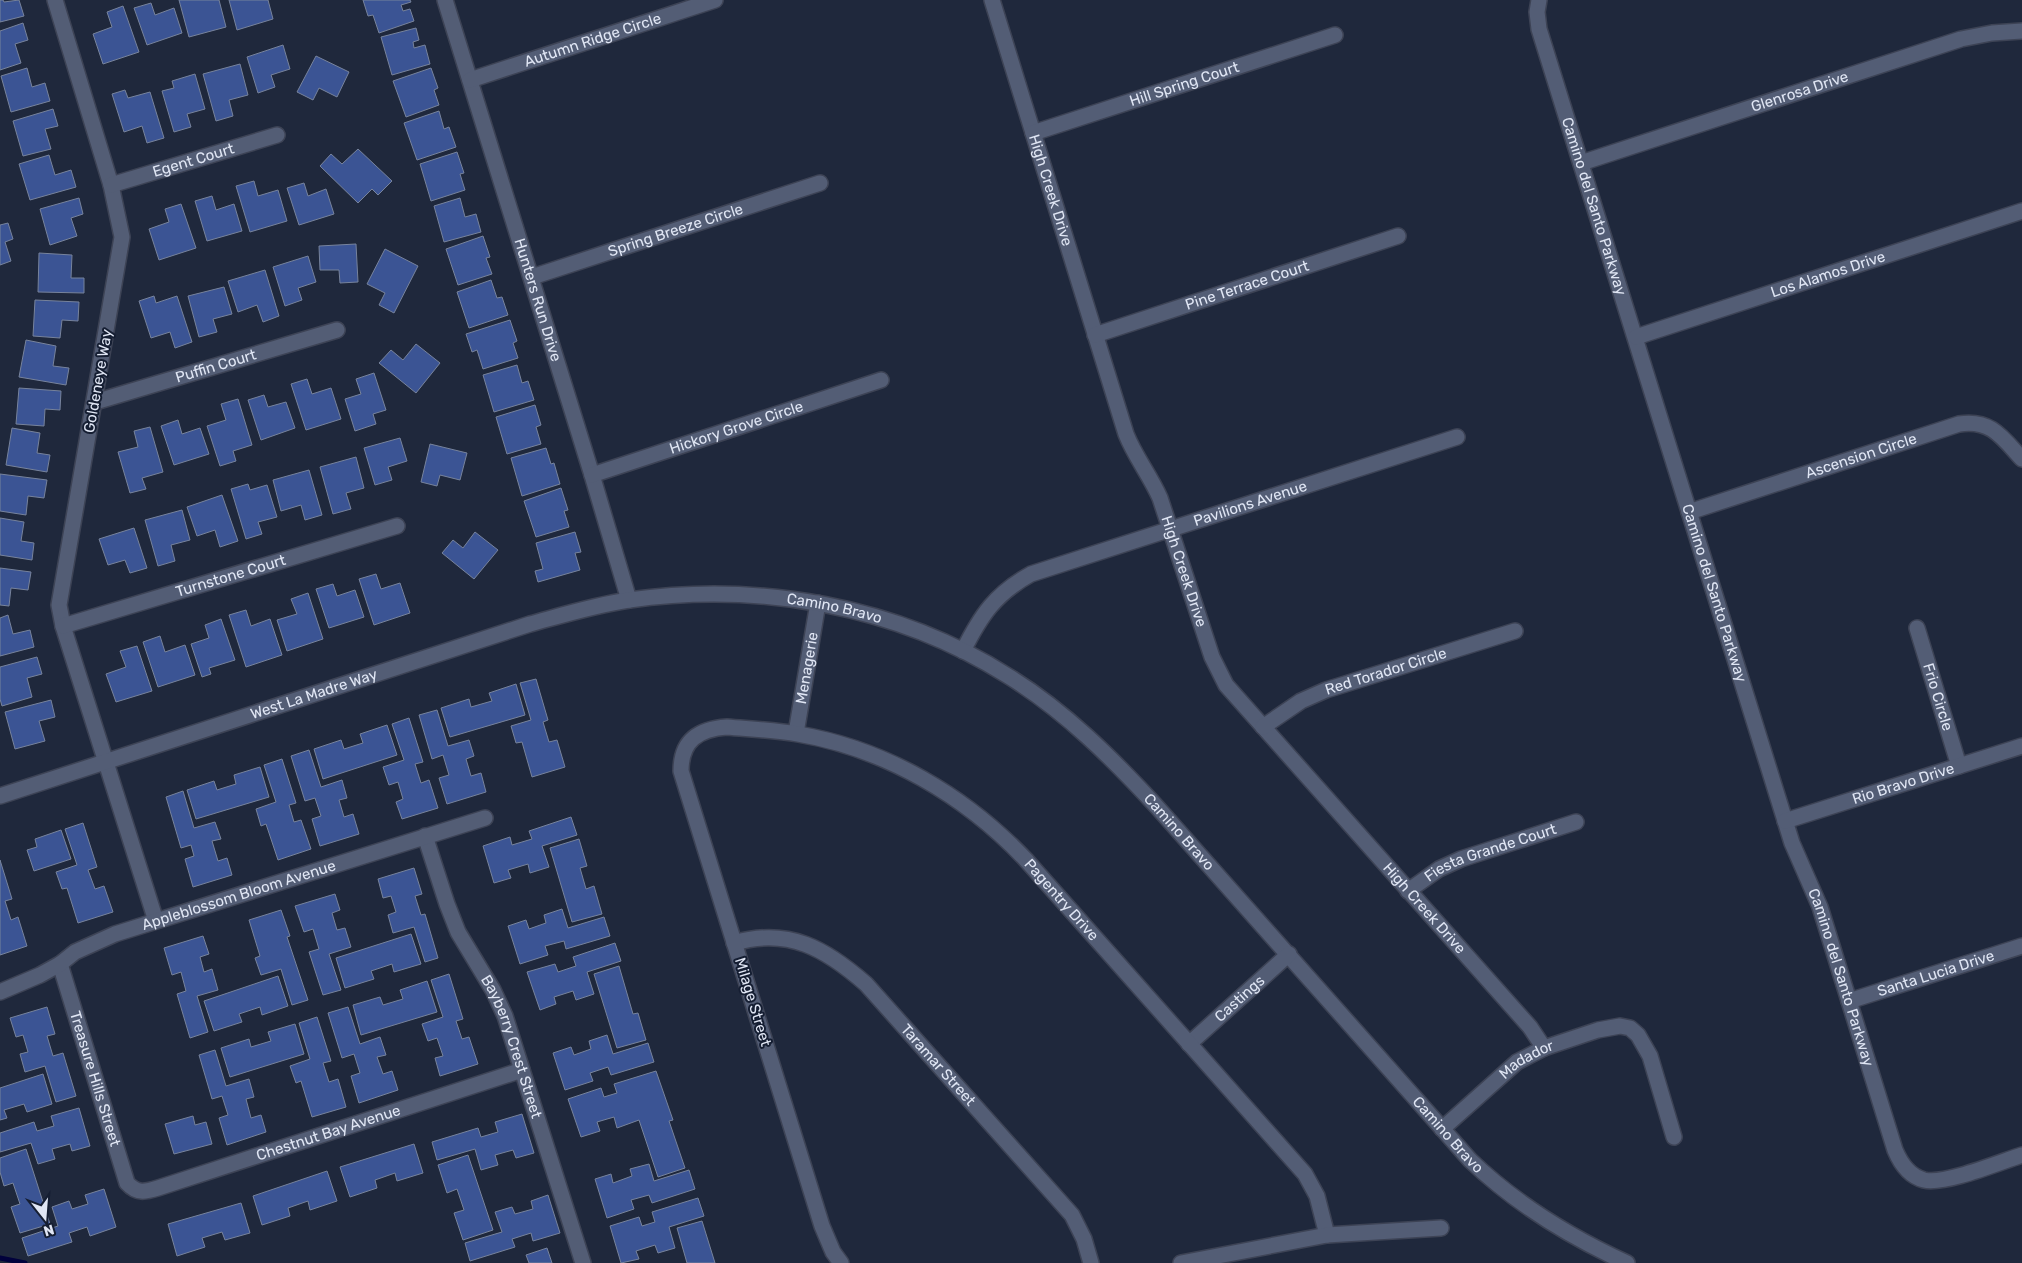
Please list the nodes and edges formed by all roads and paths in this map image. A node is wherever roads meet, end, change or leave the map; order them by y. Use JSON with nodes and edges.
{"nodes":[{"id":1,"x":55,"y":0,"type":"edge"},
{"id":2,"x":445,"y":0,"type":"edge"},
{"id":3,"x":714,"y":0,"type":"edge"},
{"id":4,"x":992,"y":0,"type":"edge"},
{"id":5,"x":1539,"y":0,"type":"edge"},
{"id":6,"x":2022,"y":31,"type":"edge"},
{"id":7,"x":1335,"y":35,"type":"dead end"},
{"id":8,"x":470,"y":80,"type":"junction"},
{"id":9,"x":1033,"y":133,"type":"junction"},
{"id":10,"x":277,"y":135,"type":"dead end"},
{"id":11,"x":1581,"y":163,"type":"junction"},
{"id":12,"x":820,"y":183,"type":"dead end"},
{"id":13,"x":111,"y":185,"type":"junction"},
{"id":14,"x":2022,"y":211,"type":"edge"},
{"id":15,"x":1398,"y":236,"type":"dead end"},
{"id":16,"x":532,"y":277,"type":"junction"},
{"id":17,"x":337,"y":330,"type":"dead end"},
{"id":18,"x":1095,"y":335,"type":"junction"},
{"id":19,"x":1636,"y":337,"type":"junction"},
{"id":20,"x":882,"y":380,"type":"dead end"},
{"id":21,"x":95,"y":402,"type":"junction"},
{"id":22,"x":1457,"y":437,"type":"dead end"},
{"id":23,"x":2022,"y":459,"type":"edge"},
{"id":24,"x":592,"y":475,"type":"junction"},
{"id":25,"x":1689,"y":512,"type":"junction"},
{"id":26,"x":397,"y":526,"type":"dead end"},
{"id":27,"x":1170,"y":529,"type":"junction"},
{"id":28,"x":629,"y":600,"type":"junction"},
{"id":29,"x":818,"y":603,"type":"junction"},
{"id":30,"x":63,"y":626,"type":"junction"},
{"id":31,"x":1917,"y":628,"type":"dead end"},
{"id":32,"x":1515,"y":631,"type":"dead end"},
{"id":33,"x":963,"y":651,"type":"junction"},
{"id":34,"x":1263,"y":727,"type":"junction"},
{"id":35,"x":796,"y":733,"type":"junction"},
{"id":36,"x":688,"y":743,"type":"joint"},
{"id":37,"x":2022,"y":746,"type":"edge"},
{"id":38,"x":105,"y":763,"type":"junction"},
{"id":39,"x":1959,"y":766,"type":"junction"},
{"id":40,"x":0,"y":796,"type":"edge"},
{"id":41,"x":485,"y":818,"type":"dead end"},
{"id":42,"x":1785,"y":821,"type":"junction"},
{"id":43,"x":1576,"y":822,"type":"dead end"},
{"id":44,"x":425,"y":836,"type":"junction"},
{"id":45,"x":1408,"y":891,"type":"junction"},
{"id":46,"x":156,"y":921,"type":"junction"},
{"id":47,"x":734,"y":943,"type":"junction"},
{"id":48,"x":2022,"y":946,"type":"edge"},
{"id":49,"x":1289,"y":954,"type":"junction"},
{"id":50,"x":60,"y":964,"type":"junction"},
{"id":51,"x":0,"y":992,"type":"edge"},
{"id":52,"x":1849,"y":1001,"type":"junction"},
{"id":53,"x":1189,"y":1044,"type":"junction"},
{"id":54,"x":1544,"y":1048,"type":"junction"},
{"id":55,"x":522,"y":1070,"type":"junction"},
{"id":56,"x":1442,"y":1129,"type":"junction"},
{"id":57,"x":1674,"y":1137,"type":"dead end"},
{"id":58,"x":2022,"y":1155,"type":"edge"},
{"id":59,"x":134,"y":1190,"type":"joint"},
{"id":60,"x":1442,"y":1228,"type":"dead end"},
{"id":61,"x":1328,"y":1236,"type":"junction"},
{"id":62,"x":840,"y":1262,"type":"edge"},
{"id":63,"x":583,"y":1263,"type":"edge"},
{"id":64,"x":1091,"y":1263,"type":"edge"},
{"id":65,"x":1181,"y":1263,"type":"edge"},
{"id":66,"x":1628,"y":1263,"type":"edge"}],
"edges":[{"from":1,"to":13,"type":"street","name":"Goldeneye Way"},
{"from":2,"to":8,"type":"street","name":"Hunters Run Drive"},
{"from":3,"to":8,"type":"street","name":"Autumn Ridge Circle"},
{"from":4,"to":9,"type":"street","name":"High Creek Drive"},
{"from":5,"to":11,"type":"street","name":"Camino del Santo Parkway"},
{"from":6,"to":11,"type":"street","name":"Glenrosa Drive"},
{"from":7,"to":9,"type":"street","name":"Hill Spring Court"},
{"from":8,"to":16,"type":"street","name":"Hunters Run Drive"},
{"from":9,"to":18,"type":"street","name":"High Creek Drive"},
{"from":10,"to":13,"type":"street","name":"Egent Court"},
{"from":11,"to":19,"type":"street","name":"Camino del Santo Parkway"},
{"from":12,"to":16,"type":"street","name":"Spring Breeze Circle"},
{"from":13,"to":21,"type":"street","name":"Goldeneye Way"},
{"from":14,"to":19,"type":"street","name":"Los Alamos Drive"},
{"from":15,"to":18,"type":"street","name":"Pine Terrace Court"},
{"from":16,"to":24,"type":"street","name":"Hunters Run Drive"},
{"from":17,"to":21,"type":"street","name":"Puffin Court"},
{"from":18,"to":27,"type":"street","name":"High Creek Drive"},
{"from":19,"to":25,"type":"street","name":"Camino del Santo Parkway"},
{"from":20,"to":24,"type":"street","name":"Hickory Grove Circle"},
{"from":21,"to":30,"type":"street","name":"Goldeneye Way"},
{"from":22,"to":27,"type":"street","name":"Pavilions Avenue"},
{"from":23,"to":25,"type":"street","name":"Ascension Circle"},
{"from":24,"to":28,"type":"street","name":"Hunters Run Drive"},
{"from":25,"to":42,"type":"street","name":"Camino del Santo Parkway"},
{"from":26,"to":30,"type":"street","name":"Turnstone Court"},
{"from":27,"to":33,"type":"street","name":"Pavilions Avenue"},
{"from":27,"to":34,"type":"street","name":"High Creek Drive"},
{"from":28,"to":29,"type":"street","name":"Camino Bravo"},
{"from":28,"to":38,"type":"street","name":"West La Madre Way"},
{"from":29,"to":33,"type":"street","name":"Camino Bravo"},
{"from":29,"to":35,"type":"street","name":"Menagerie"},
{"from":30,"to":38,"type":"street","name":"Goldeneye Way"},
{"from":31,"to":39,"type":"street","name":"Frio Circle"},
{"from":32,"to":34,"type":"street","name":"Red Torador Circle"},
{"from":33,"to":49,"type":"street","name":"Camino Bravo"},
{"from":34,"to":45,"type":"street","name":"High Creek Drive"},
{"from":35,"to":36,"type":"street","name":"Pagentry Drive"},
{"from":35,"to":53,"type":"street","name":"Pagentry Drive"},
{"from":36,"to":47,"type":"street","name":"Milage Street"},
{"from":37,"to":39,"type":"street","name":"Rio Bravo Drive"},
{"from":38,"to":40,"type":"street","name":"West La Madre Way"},
{"from":38,"to":46,"type":"street","name":"Goldeneye Way"},
{"from":39,"to":42,"type":"street","name":"Rio Bravo Drive"},
{"from":41,"to":44,"type":"street","name":"Appleblossom Bloom Avenue"},
{"from":42,"to":52,"type":"street","name":"Camino del Santo Parkway"},
{"from":43,"to":45,"type":"street","name":"Fiesta Grande Court"},
{"from":44,"to":46,"type":"street","name":"Appleblossom Bloom Avenue"},
{"from":44,"to":55,"type":"street","name":"Bayberry Crest Street"},
{"from":45,"to":54,"type":"street","name":"High Creek Drive"},
{"from":46,"to":50,"type":"street","name":"Appleblossom Bloom Avenue"},
{"from":47,"to":62,"type":"street","name":"Milage Street"},
{"from":47,"to":64,"type":"street","name":"Taramar Street"},
{"from":48,"to":52,"type":"street","name":"Santa Lucia Drive"},
{"from":49,"to":53,"type":"street","name":"Castings"},
{"from":49,"to":56,"type":"street","name":"Camino Bravo"},
{"from":50,"to":51,"type":"street","name":"Appleblossom Bloom Avenue"},
{"from":50,"to":59,"type":"street","name":"Treasure Hills Street"},
{"from":52,"to":58,"type":"street","name":"Camino del Santo Parkway"},
{"from":53,"to":61,"type":"street","name":"Pagentry Drive"},
{"from":54,"to":56,"type":"street","name":"Madador"},
{"from":54,"to":57,"type":"street","name":"Madador"},
{"from":55,"to":59,"type":"street","name":"Chestnut Bay Avenue"},
{"from":55,"to":63,"type":"street","name":"Bayberry Crest Street"},
{"from":56,"to":66,"type":"street","name":"Camino Bravo"},
{"from":60,"to":61,"type":"street"},
{"from":61,"to":65,"type":"street"}]}
